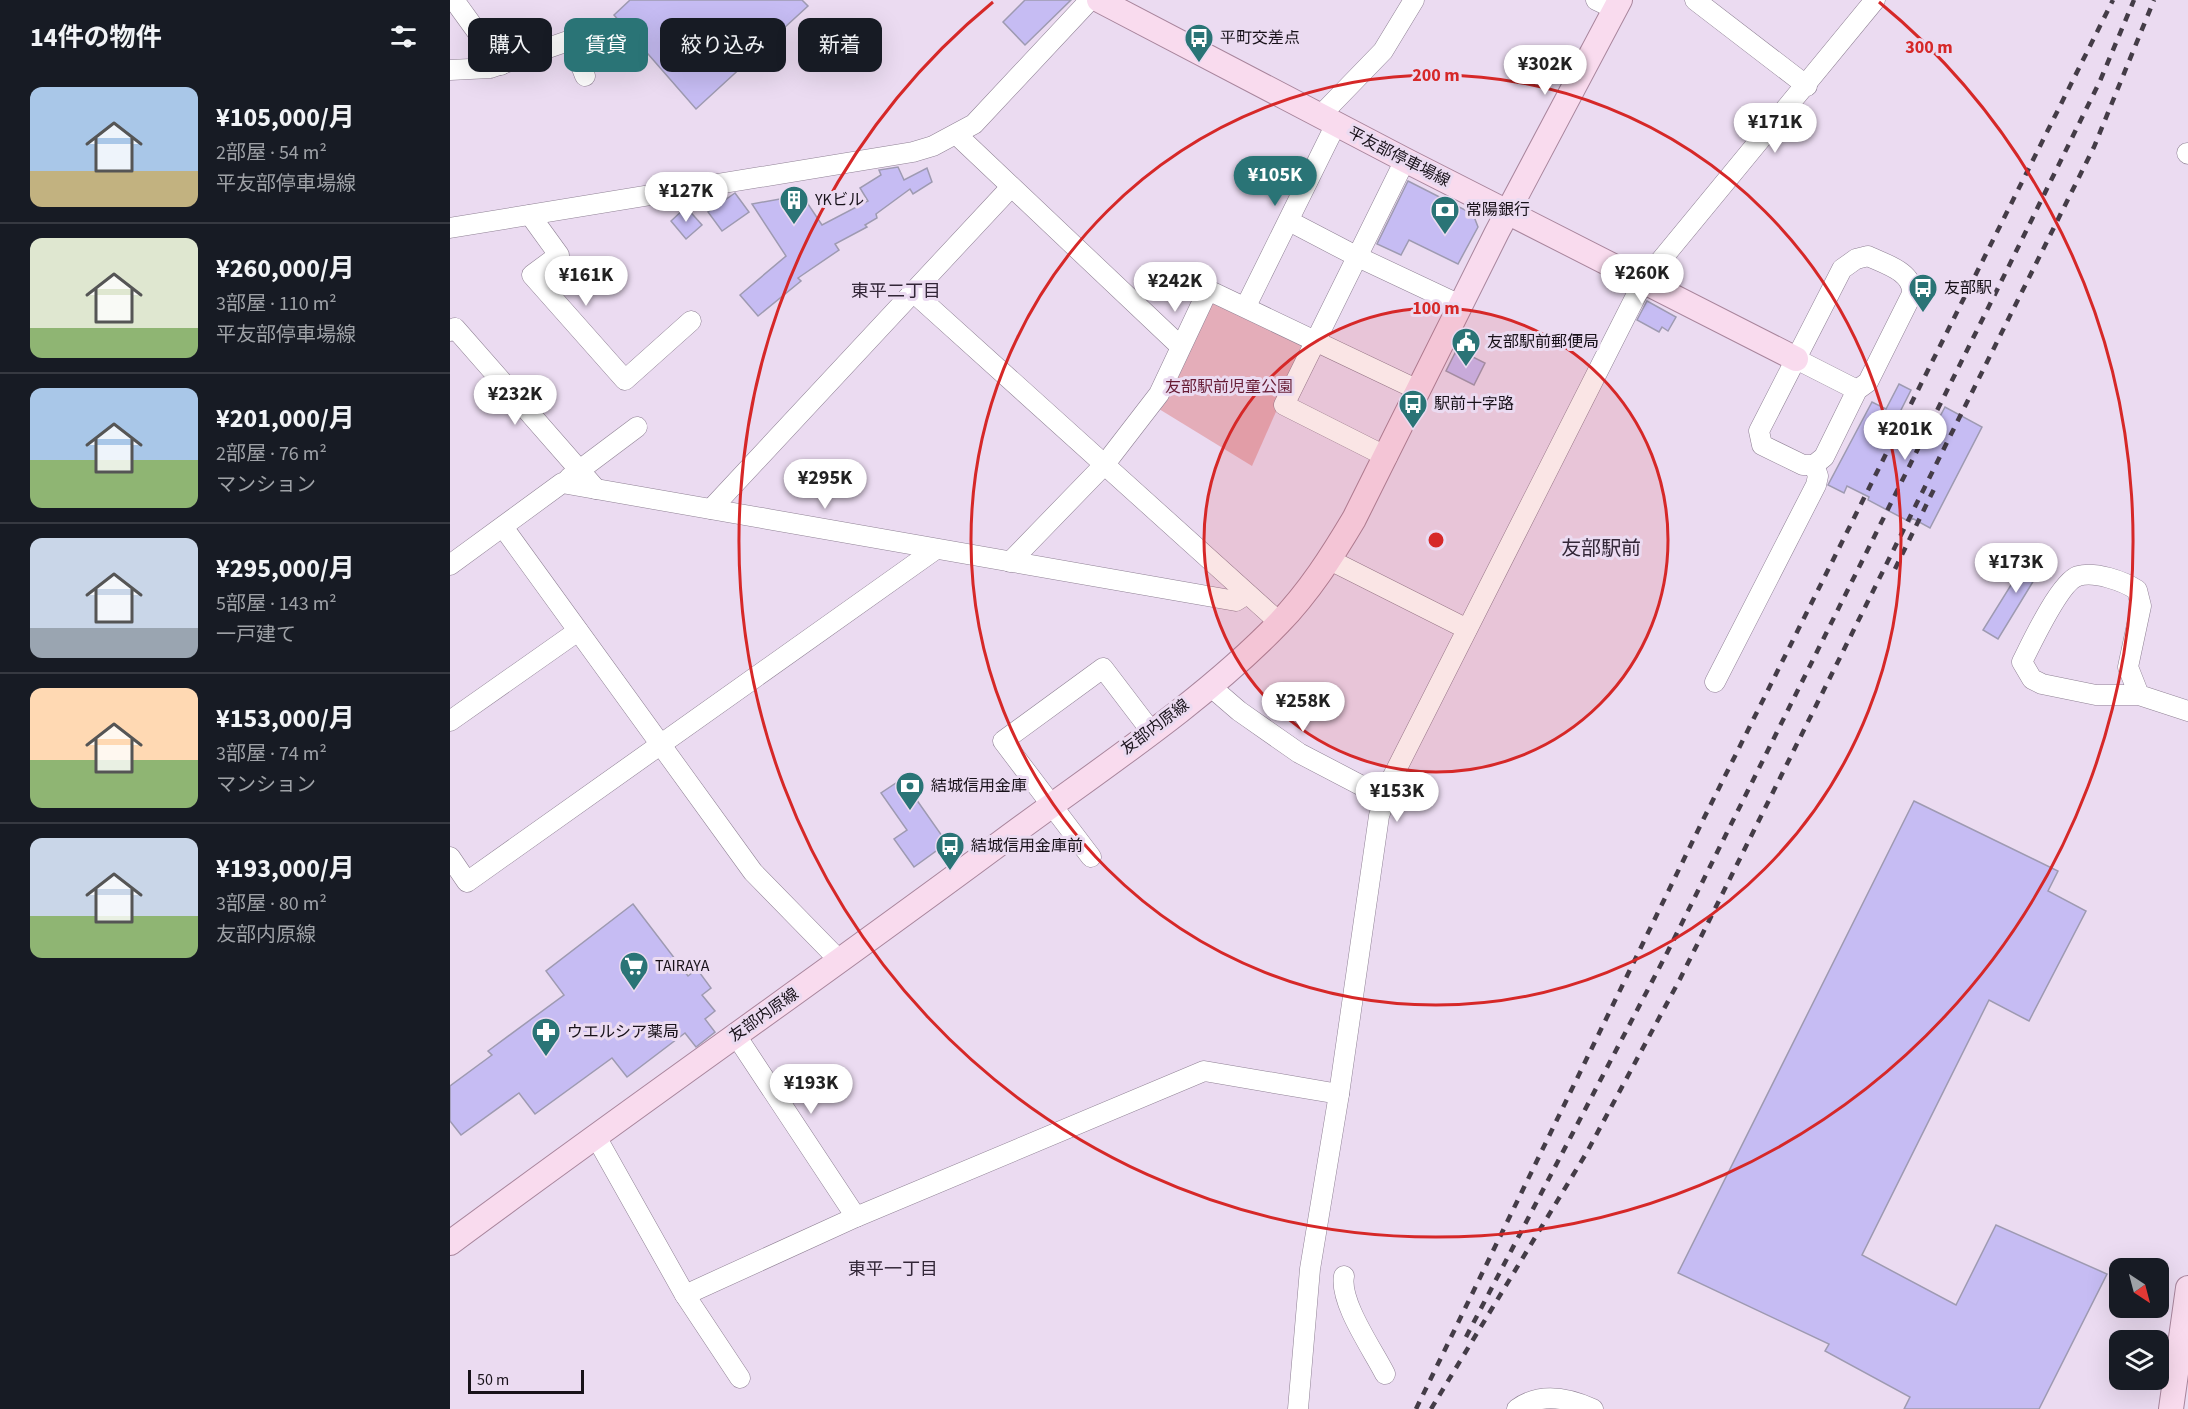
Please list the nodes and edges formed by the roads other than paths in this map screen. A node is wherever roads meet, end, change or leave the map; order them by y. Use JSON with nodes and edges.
{"nodes":[{"id":1,"x":454,"y":0,"type":"edge"},
{"id":2,"x":1090,"y":0,"type":"edge"},
{"id":3,"x":1099,"y":0,"type":"edge"},
{"id":4,"x":1414,"y":0,"type":"edge"},
{"id":5,"x":1695,"y":0,"type":"edge"},
{"id":6,"x":1875,"y":0,"type":"edge"},
{"id":7,"x":1611,"y":3,"type":"edge"},
{"id":8,"x":468,"y":19,"type":"edge"},
{"id":9,"x":552,"y":47,"type":"edge"},
{"id":10,"x":468,"y":68,"type":"edge"},
{"id":11,"x":450,"y":70,"type":"edge"},
{"id":12,"x":585,"y":76,"type":"dead end"},
{"id":13,"x":1807,"y":86,"type":"junction"},
{"id":14,"x":1328,"y":120,"type":"junction"},
{"id":15,"x":957,"y":135,"type":"junction"},
{"id":16,"x":1405,"y":160,"type":"junction"},
{"id":17,"x":1011,"y":187,"type":"junction"},
{"id":18,"x":1507,"y":212,"type":"junction"},
{"id":19,"x":530,"y":215,"type":"junction"},
{"id":20,"x":1289,"y":221,"type":"junction"},
{"id":21,"x":450,"y":228,"type":"edge"},
{"id":22,"x":1358,"y":257,"type":"junction"},
{"id":23,"x":1643,"y":282,"type":"junction"},
{"id":24,"x":912,"y":291,"type":"junction"},
{"id":25,"x":1460,"y":305,"type":"junction"},
{"id":26,"x":1246,"y":306,"type":"junction"},
{"id":27,"x":691,"y":321,"type":"dead end"},
{"id":28,"x":450,"y":331,"type":"edge"},
{"id":29,"x":1316,"y":339,"type":"junction"},
{"id":30,"x":1180,"y":346,"type":"junction"},
{"id":31,"x":1796,"y":359,"type":"junction"},
{"id":32,"x":1418,"y":390,"type":"junction"},
{"id":33,"x":1857,"y":390,"type":"junction"},
{"id":34,"x":637,"y":427,"type":"dead end"},
{"id":35,"x":1387,"y":457,"type":"junction"},
{"id":36,"x":1105,"y":464,"type":"junction"},
{"id":37,"x":1814,"y":465,"type":"junction"},
{"id":38,"x":580,"y":470,"type":"junction"},
{"id":39,"x":562,"y":483,"type":"junction"},
{"id":40,"x":596,"y":489,"type":"junction"},
{"id":41,"x":711,"y":509,"type":"junction"},
{"id":42,"x":503,"y":526,"type":"junction"},
{"id":43,"x":936,"y":549,"type":"junction"},
{"id":44,"x":1330,"y":560,"type":"junction"},
{"id":45,"x":1010,"y":562,"type":"junction"},
{"id":46,"x":450,"y":565,"type":"edge"},
{"id":47,"x":1247,"y":594,"type":"junction"},
{"id":48,"x":1279,"y":622,"type":"junction"},
{"id":49,"x":1467,"y":629,"type":"junction"},
{"id":50,"x":578,"y":631,"type":"junction"},
{"id":51,"x":2128,"y":667,"type":"junction"},
{"id":52,"x":1715,"y":682,"type":"dead end"},
{"id":53,"x":1210,"y":686,"type":"junction"},
{"id":54,"x":2105,"y":695,"type":"junction"},
{"id":55,"x":2139,"y":695,"type":"junction"},
{"id":56,"x":2188,"y":711,"type":"edge"},
{"id":57,"x":450,"y":721,"type":"edge"},
{"id":58,"x":1151,"y":731,"type":"junction"},
{"id":59,"x":661,"y":746,"type":"junction"},
{"id":60,"x":1385,"y":798,"type":"junction"},
{"id":61,"x":1049,"y":806,"type":"junction"},
{"id":62,"x":450,"y":857,"type":"edge"},
{"id":63,"x":1091,"y":857,"type":"dead end"},
{"id":64,"x":840,"y":961,"type":"junction"},
{"id":65,"x":735,"y":1035,"type":"junction"},
{"id":66,"x":1339,"y":1094,"type":"junction"},
{"id":67,"x":595,"y":1135,"type":"junction"},
{"id":68,"x":856,"y":1217,"type":"junction"},
{"id":69,"x":450,"y":1243,"type":"edge"},
{"id":70,"x":1344,"y":1276,"type":"dead end"},
{"id":71,"x":2188,"y":1288,"type":"edge"},
{"id":72,"x":686,"y":1295,"type":"junction"},
{"id":73,"x":1385,"y":1374,"type":"dead end"},
{"id":74,"x":740,"y":1378,"type":"dead end"},
{"id":75,"x":1298,"y":1409,"type":"edge"},
{"id":76,"x":1517,"y":1409,"type":"edge"},
{"id":77,"x":1593,"y":1409,"type":"edge"},
{"id":78,"x":2171,"y":1409,"type":"edge"}],
"edges":[{"from":1,"to":8,"type":"street"},
{"from":2,"to":15,"type":"street"},
{"from":3,"to":14,"type":"main road","name":"平友部停車場線"},
{"from":4,"to":14,"type":"street"},
{"from":5,"to":13,"type":"street"},
{"from":6,"to":13,"type":"street"},
{"from":7,"to":18,"type":"main road","name":"友部内原線"},
{"from":9,"to":12,"type":"street"},
{"from":10,"to":11,"type":"street"},
{"from":13,"to":23,"type":"street"},
{"from":14,"to":16,"type":"main road","name":"平友部停車場線"},
{"from":14,"to":20,"type":"street"},
{"from":15,"to":17,"type":"street"},
{"from":15,"to":19,"type":"street"},
{"from":16,"to":18,"type":"main road","name":"平友部停車場線"},
{"from":16,"to":22,"type":"street"},
{"from":17,"to":24,"type":"street"},
{"from":17,"to":30,"type":"street"},
{"from":18,"to":23,"type":"main road","name":"平友部停車場線"},
{"from":18,"to":25,"type":"main road","name":"友部内原線"},
{"from":19,"to":21,"type":"street"},
{"from":19,"to":27,"type":"street"},
{"from":20,"to":22,"type":"street"},
{"from":20,"to":26,"type":"street"},
{"from":22,"to":25,"type":"street"},
{"from":22,"to":29,"type":"street"},
{"from":23,"to":31,"type":"main road","name":"平友部停車場線"},
{"from":23,"to":49,"type":"street"},
{"from":24,"to":36,"type":"street"},
{"from":24,"to":41,"type":"street"},
{"from":25,"to":32,"type":"main road","name":"友部内原線"},
{"from":26,"to":29,"type":"street"},
{"from":26,"to":30,"type":"street"},
{"from":28,"to":38,"type":"street"},
{"from":29,"to":32,"type":"street"},
{"from":29,"to":35,"type":"street"},
{"from":30,"to":36,"type":"street"},
{"from":31,"to":33,"type":"street"},
{"from":31,"to":33,"type":"street"},
{"from":31,"to":37,"type":"street"},
{"from":32,"to":35,"type":"main road","name":"友部内原線"},
{"from":33,"to":37,"type":"street"},
{"from":34,"to":38,"type":"street"},
{"from":35,"to":44,"type":"main road","name":"友部内原線"},
{"from":36,"to":45,"type":"street"},
{"from":36,"to":47,"type":"street"},
{"from":37,"to":52,"type":"street"},
{"from":38,"to":39,"type":"street"},
{"from":38,"to":40,"type":"street"},
{"from":39,"to":40,"type":"street"},
{"from":39,"to":42,"type":"street"},
{"from":40,"to":41,"type":"street"},
{"from":41,"to":43,"type":"street"},
{"from":42,"to":46,"type":"street"},
{"from":42,"to":50,"type":"street"},
{"from":43,"to":45,"type":"street"},
{"from":43,"to":59,"type":"street"},
{"from":44,"to":48,"type":"main road","name":"友部内原線"},
{"from":44,"to":49,"type":"street"},
{"from":45,"to":47,"type":"street"},
{"from":47,"to":48,"type":"street"},
{"from":48,"to":53,"type":"main road","name":"友部内原線"},
{"from":49,"to":60,"type":"street"},
{"from":50,"to":57,"type":"street"},
{"from":50,"to":59,"type":"street"},
{"from":51,"to":54,"type":"street"},
{"from":51,"to":54,"type":"street"},
{"from":51,"to":55,"type":"street"},
{"from":53,"to":58,"type":"main road","name":"友部内原線"},
{"from":53,"to":60,"type":"street"},
{"from":54,"to":55,"type":"street"},
{"from":55,"to":56,"type":"street"},
{"from":58,"to":61,"type":"main road","name":"友部内原線"},
{"from":58,"to":61,"type":"street"},
{"from":59,"to":62,"type":"street"},
{"from":59,"to":64,"type":"street"},
{"from":60,"to":66,"type":"street"},
{"from":61,"to":63,"type":"street"},
{"from":61,"to":64,"type":"main road","name":"友部内原線"},
{"from":64,"to":65,"type":"main road","name":"友部内原線"},
{"from":65,"to":67,"type":"main road","name":"友部内原線"},
{"from":65,"to":68,"type":"street"},
{"from":66,"to":68,"type":"street"},
{"from":66,"to":75,"type":"street"},
{"from":67,"to":69,"type":"main road","name":"友部内原線"},
{"from":67,"to":72,"type":"street"},
{"from":68,"to":72,"type":"street"},
{"from":70,"to":73,"type":"street"},
{"from":71,"to":78,"type":"main road"},
{"from":72,"to":74,"type":"street"},
{"from":76,"to":77,"type":"street"}]}
